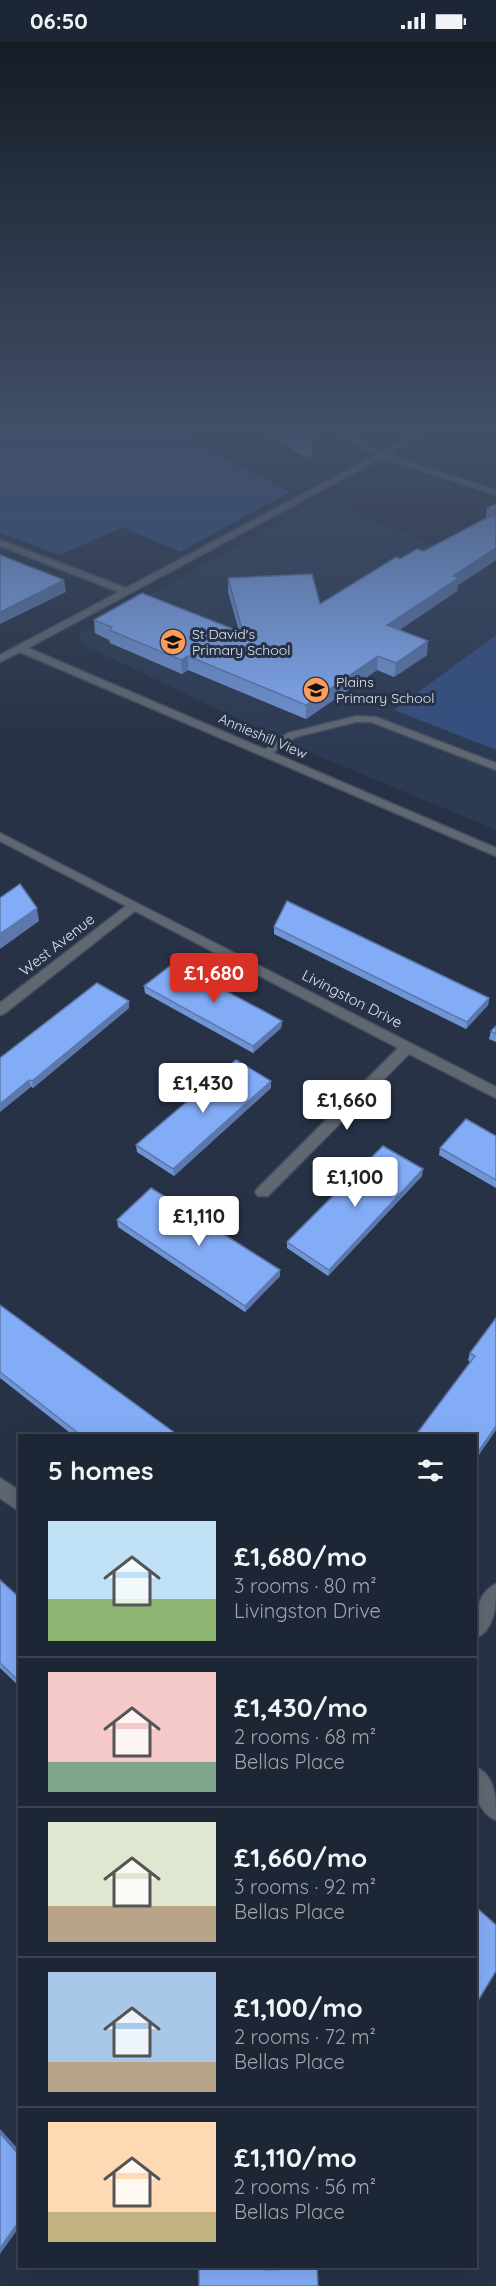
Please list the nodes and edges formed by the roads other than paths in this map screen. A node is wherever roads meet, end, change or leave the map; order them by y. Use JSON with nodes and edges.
{"nodes":[{"id":1,"x":228,"y":537,"type":"edge"},
{"id":2,"x":0,"y":543,"type":"edge"},
{"id":3,"x":125,"y":591,"type":"junction"},
{"id":4,"x":19,"y":648,"type":"junction"},
{"id":5,"x":0,"y":659,"type":"edge"},
{"id":6,"x":265,"y":753,"type":"junction"},
{"id":7,"x":496,"y":767,"type":"edge"},
{"id":8,"x":0,"y":836,"type":"edge"},
{"id":9,"x":496,"y":852,"type":"edge"},
{"id":10,"x":134,"y":906,"type":"junction"},
{"id":11,"x":0,"y":1010,"type":"edge"},
{"id":12,"x":408,"y":1047,"type":"junction"},
{"id":13,"x":496,"y":1093,"type":"edge"},
{"id":14,"x":263,"y":1192,"type":"dead end"},
{"id":15,"x":0,"y":1487,"type":"edge"},
{"id":16,"x":18,"y":1501,"type":"edge"},
{"id":17,"x":496,"y":1594,"type":"edge"},
{"id":18,"x":477,"y":1626,"type":"edge"},
{"id":19,"x":477,"y":1780,"type":"edge"},
{"id":20,"x":496,"y":1809,"type":"edge"}],
"edges":[{"from":1,"to":3,"type":"street"},
{"from":2,"to":3,"type":"street"},
{"from":3,"to":4,"type":"street"},
{"from":4,"to":5,"type":"street"},
{"from":4,"to":6,"type":"street","name":"Annieshill View"},
{"from":6,"to":7,"type":"street"},
{"from":6,"to":9,"type":"street","name":"Annieshill View"},
{"from":8,"to":10,"type":"street","name":"Livingston Drive"},
{"from":10,"to":11,"type":"street","name":"West Avenue"},
{"from":10,"to":12,"type":"street","name":"Livingston Drive"},
{"from":12,"to":13,"type":"street","name":"Livingston Drive"},
{"from":12,"to":14,"type":"street"},
{"from":15,"to":16,"type":"street"},
{"from":17,"to":18,"type":"street"},
{"from":19,"to":20,"type":"street"}]}
